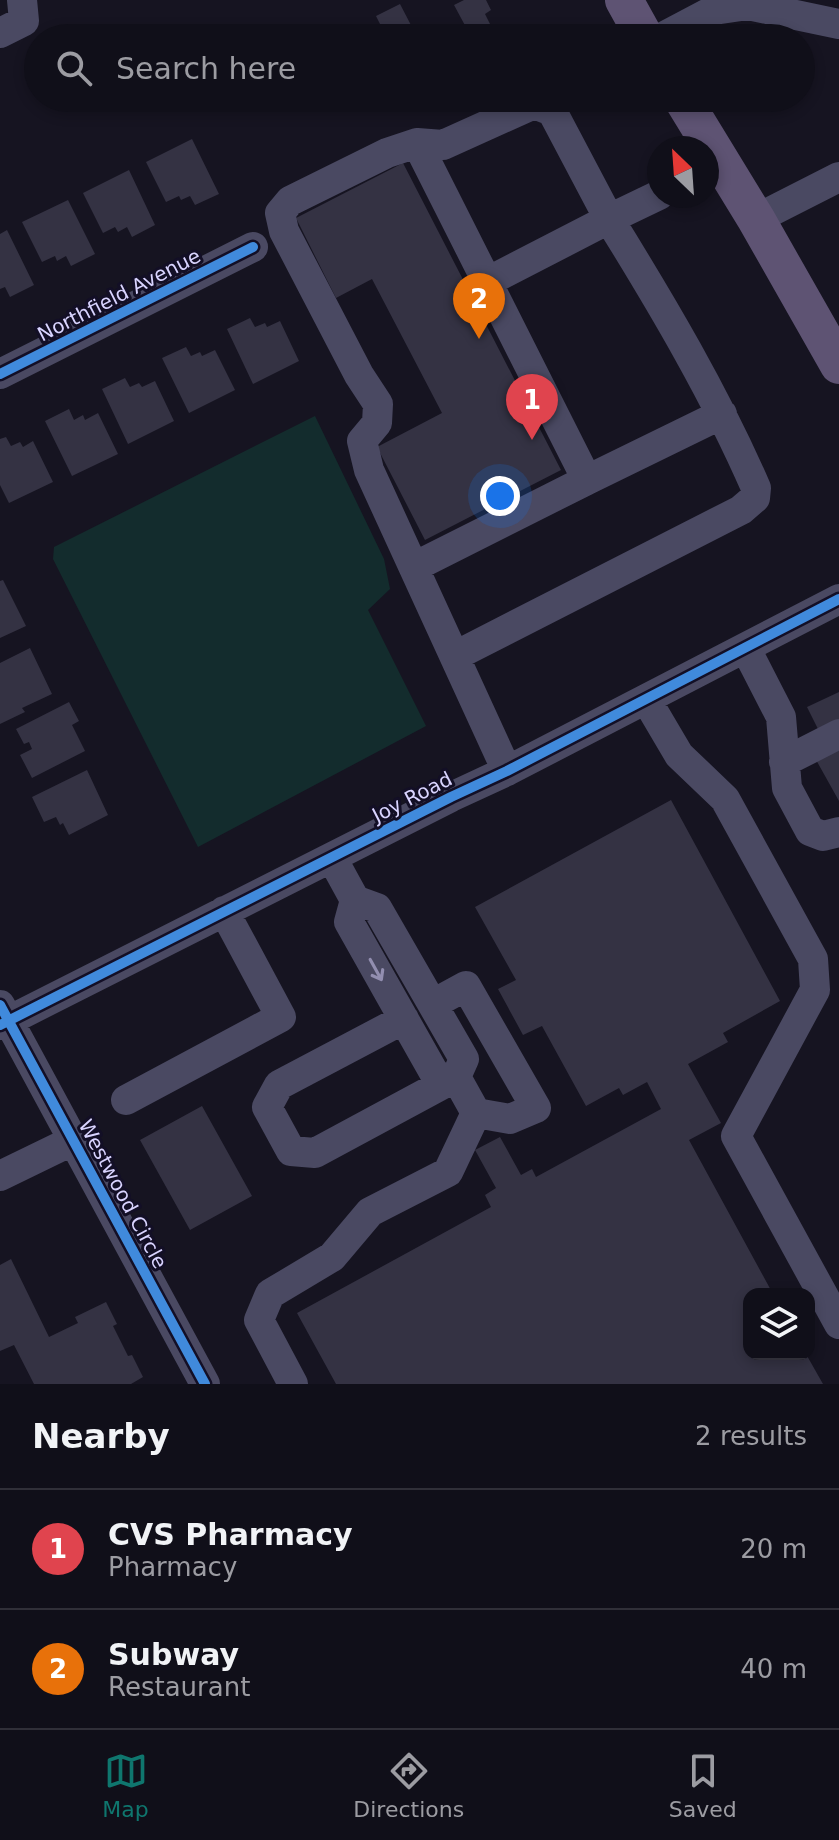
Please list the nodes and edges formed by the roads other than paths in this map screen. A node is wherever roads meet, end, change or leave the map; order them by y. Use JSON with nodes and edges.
{"nodes":[{"id":1,"x":22,"y":0,"type":"edge"},
{"id":2,"x":624,"y":0,"type":"edge"},
{"id":3,"x":637,"y":24,"type":"edge"},
{"id":4,"x":688,"y":24,"type":"edge"},
{"id":5,"x":839,"y":24,"type":"edge"},
{"id":6,"x":0,"y":33,"type":"edge"},
{"id":7,"x":516,"y":112,"type":"edge"},
{"id":8,"x":553,"y":112,"type":"edge"},
{"id":9,"x":689,"y":112,"type":"edge"},
{"id":10,"x":700,"y":136,"type":"edge"},
{"id":11,"x":417,"y":143,"type":"junction"},
{"id":12,"x":719,"y":172,"type":"edge"},
{"id":13,"x":839,"y":177,"type":"edge"},
{"id":14,"x":647,"y":201,"type":"edge"},
{"id":15,"x":609,"y":219,"type":"junction"},
{"id":16,"x":756,"y":219,"type":"junction"},
{"id":17,"x":253,"y":247,"type":"dead end"},
{"id":18,"x":487,"y":282,"type":"junction"},
{"id":19,"x":839,"y":365,"type":"edge"},
{"id":20,"x":0,"y":374,"type":"edge"},
{"id":21,"x":722,"y":414,"type":"junction"},
{"id":22,"x":587,"y":480,"type":"junction"},
{"id":23,"x":414,"y":567,"type":"junction"},
{"id":24,"x":839,"y":599,"type":"edge"},
{"id":25,"x":746,"y":649,"type":"junction"},
{"id":26,"x":455,"y":656,"type":"junction"},
{"id":27,"x":646,"y":699,"type":"junction"},
{"id":28,"x":839,"y":734,"type":"edge"},
{"id":29,"x":784,"y":762,"type":"junction"},
{"id":30,"x":507,"y":771,"type":"junction"},
{"id":31,"x":839,"y":832,"type":"edge"},
{"id":32,"x":332,"y":858,"type":"junction"},
{"id":33,"x":355,"y":900,"type":"junction"},
{"id":34,"x":224,"y":911,"type":"junction"},
{"id":35,"x":433,"y":1004,"type":"junction"},
{"id":36,"x":3,"y":1017,"type":"edge"},
{"id":37,"x":404,"y":1019,"type":"junction"},
{"id":38,"x":456,"y":1077,"type":"junction"},
{"id":39,"x":126,"y":1100,"type":"dead end"},
{"id":40,"x":476,"y":1113,"type":"junction"},
{"id":41,"x":74,"y":1140,"type":"junction"},
{"id":42,"x":0,"y":1176,"type":"edge"},
{"id":43,"x":839,"y":1324,"type":"edge"},
{"id":44,"x":205,"y":1384,"type":"edge"},
{"id":45,"x":293,"y":1384,"type":"edge"}],
"edges":[{"from":1,"to":6,"type":"street"},
{"from":2,"to":3,"type":"main road"},
{"from":4,"to":5,"type":"street"},
{"from":7,"to":11,"type":"street"},
{"from":8,"to":15,"type":"street"},
{"from":9,"to":10,"type":"main road"},
{"from":11,"to":18,"type":"street"},
{"from":11,"to":23,"type":"street"},
{"from":12,"to":16,"type":"main road"},
{"from":13,"to":16,"type":"street"},
{"from":14,"to":15,"type":"street"},
{"from":15,"to":18,"type":"street"},
{"from":15,"to":21,"type":"street"},
{"from":16,"to":19,"type":"main road"},
{"from":17,"to":20,"type":"street","name":"Northfield Avenue"},
{"from":18,"to":22,"type":"street"},
{"from":21,"to":22,"type":"street"},
{"from":21,"to":26,"type":"street"},
{"from":22,"to":23,"type":"street"},
{"from":23,"to":26,"type":"street"},
{"from":24,"to":25,"type":"street","name":"Joy Road"},
{"from":25,"to":27,"type":"street","name":"Joy Road"},
{"from":25,"to":29,"type":"street"},
{"from":26,"to":30,"type":"street"},
{"from":27,"to":30,"type":"street","name":"Joy Road"},
{"from":27,"to":43,"type":"street"},
{"from":28,"to":29,"type":"street"},
{"from":29,"to":31,"type":"street"},
{"from":30,"to":32,"type":"street","name":"Joy Road"},
{"from":32,"to":33,"type":"street"},
{"from":32,"to":34,"type":"street","name":"Joy Road"},
{"from":33,"to":35,"type":"street"},
{"from":33,"to":37,"type":"street","one_way":true},
{"from":34,"to":36,"type":"street","name":"Joy Road"},
{"from":34,"to":39,"type":"street"},
{"from":35,"to":38,"type":"street"},
{"from":35,"to":40,"type":"street"},
{"from":36,"to":41,"type":"street","name":"Westwood Circle"},
{"from":37,"to":38,"type":"street"},
{"from":37,"to":38,"type":"street"},
{"from":38,"to":40,"type":"street"},
{"from":40,"to":45,"type":"street"},
{"from":41,"to":42,"type":"street"},
{"from":41,"to":44,"type":"street","name":"Westwood Circle"}]}
